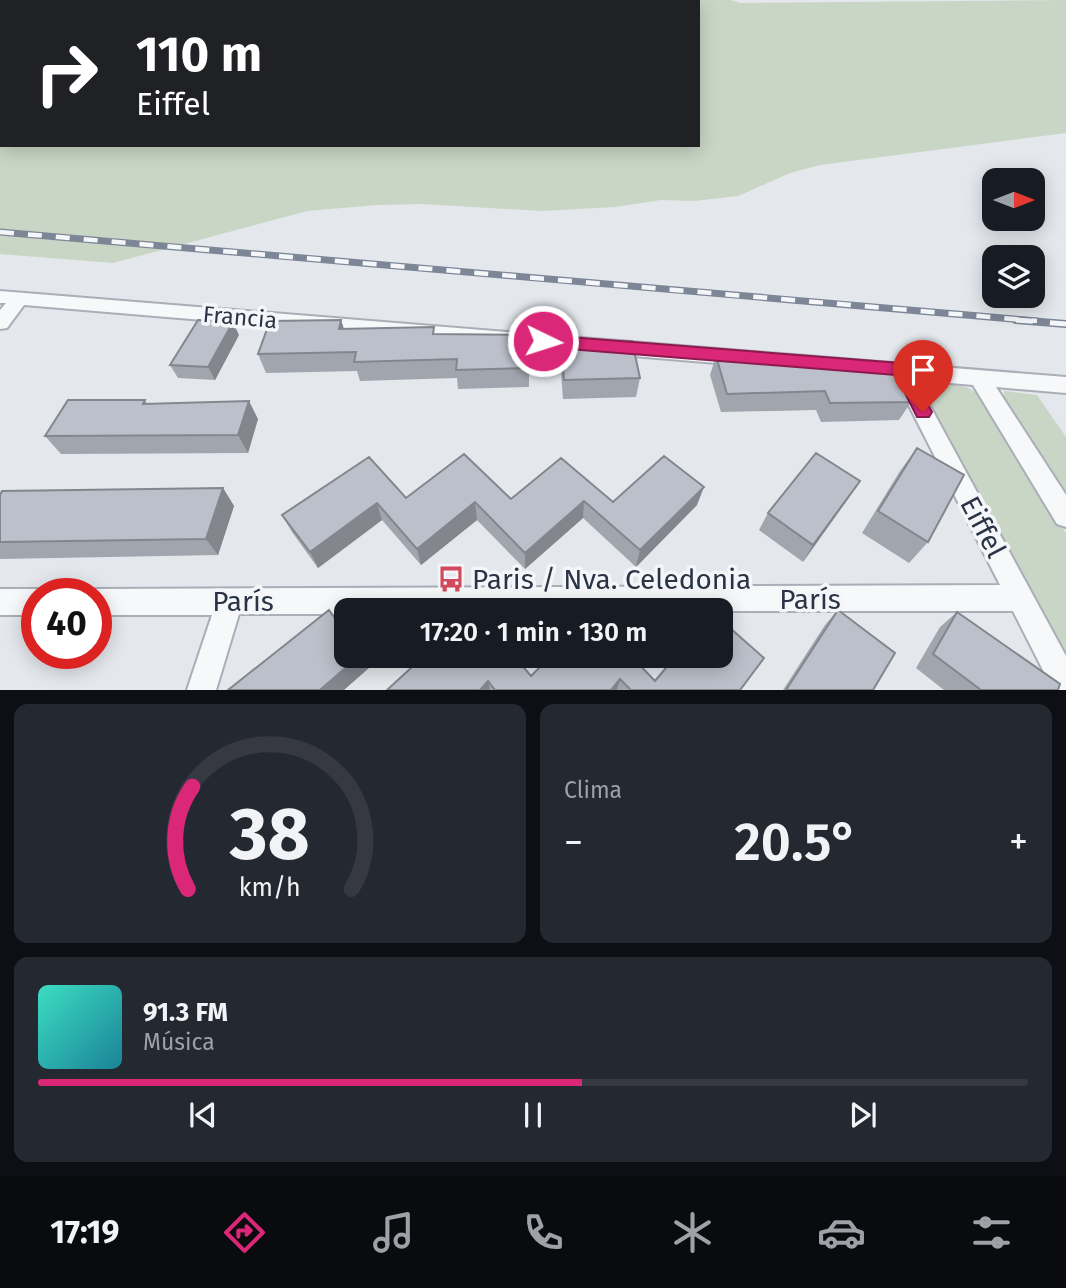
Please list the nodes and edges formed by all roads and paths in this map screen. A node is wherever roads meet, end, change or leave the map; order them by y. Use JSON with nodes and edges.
{"nodes":[{"id":1,"x":10,"y":298,"type":"edge"},
{"id":2,"x":0,"y":323,"type":"edge"},
{"id":3,"x":901,"y":370,"type":"junction"},
{"id":4,"x":979,"y":377,"type":"junction"},
{"id":5,"x":1066,"y":384,"type":"edge"},
{"id":6,"x":1066,"y":516,"type":"edge"},
{"id":7,"x":1021,"y":598,"type":"junction"},
{"id":8,"x":230,"y":601,"type":"junction"},
{"id":9,"x":0,"y":602,"type":"edge"},
{"id":10,"x":21,"y":602,"type":"edge"},
{"id":11,"x":112,"y":602,"type":"edge"},
{"id":12,"x":1066,"y":685,"type":"edge"},
{"id":13,"x":201,"y":690,"type":"edge"}],
"edges":[{"from":1,"to":2,"type":"street"},
{"from":1,"to":3,"type":"street","name":"Francia"},
{"from":3,"to":4,"type":"street","name":"Francia"},
{"from":3,"to":7,"type":"street","name":"Eiffel"},
{"from":4,"to":5,"type":"street","name":"Francia"},
{"from":4,"to":6,"type":"street"},
{"from":7,"to":8,"type":"street","name":"París"},
{"from":7,"to":12,"type":"street","name":"Eiffel"},
{"from":8,"to":11,"type":"street","name":"París"},
{"from":8,"to":13,"type":"street"},
{"from":9,"to":10,"type":"street"}]}
